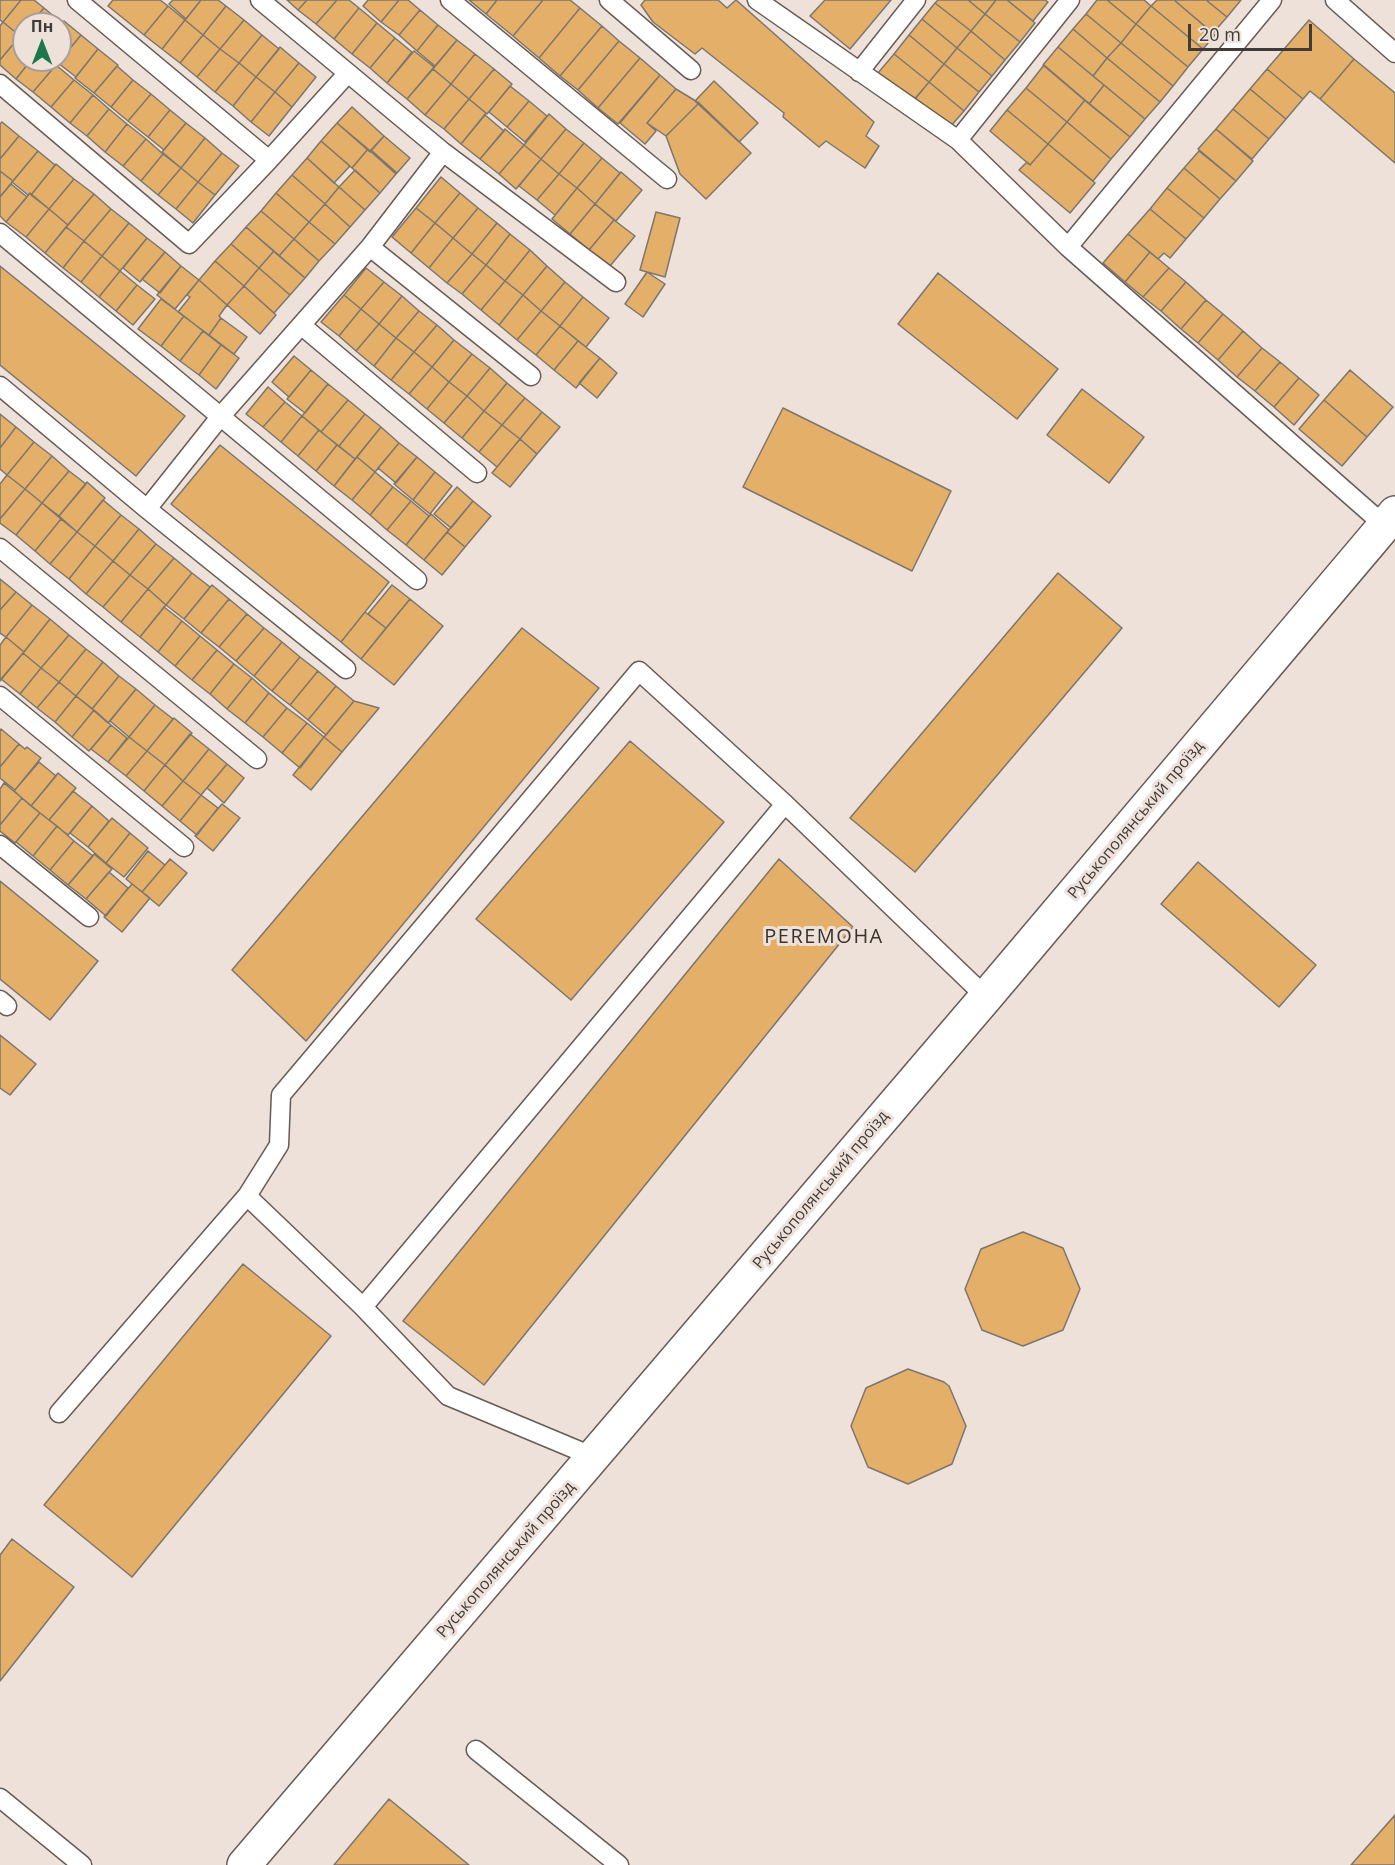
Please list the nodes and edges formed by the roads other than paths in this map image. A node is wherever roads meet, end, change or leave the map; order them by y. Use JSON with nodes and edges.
{"nodes":[{"id":1,"x":77,"y":0,"type":"edge"},
{"id":2,"x":260,"y":0,"type":"edge"},
{"id":3,"x":450,"y":0,"type":"edge"},
{"id":4,"x":609,"y":0,"type":"edge"},
{"id":5,"x":757,"y":0,"type":"edge"},
{"id":6,"x":916,"y":0,"type":"edge"},
{"id":7,"x":1070,"y":0,"type":"edge"},
{"id":8,"x":1272,"y":0,"type":"edge"},
{"id":9,"x":1335,"y":0,"type":"edge"},
{"id":10,"x":1395,"y":53,"type":"edge"},
{"id":11,"x":691,"y":70,"type":"dead end"},
{"id":12,"x":859,"y":72,"type":"junction"},
{"id":13,"x":348,"y":73,"type":"junction"},
{"id":14,"x":0,"y":84,"type":"edge"},
{"id":15,"x":958,"y":140,"type":"junction"},
{"id":16,"x":443,"y":152,"type":"junction"},
{"id":17,"x":269,"y":160,"type":"junction"},
{"id":18,"x":667,"y":179,"type":"dead end"},
{"id":19,"x":0,"y":233,"type":"edge"},
{"id":20,"x":370,"y":247,"type":"junction"},
{"id":21,"x":1068,"y":248,"type":"junction"},
{"id":22,"x":616,"y":282,"type":"dead end"},
{"id":23,"x":301,"y":325,"type":"junction"},
{"id":24,"x":531,"y":376,"type":"dead end"},
{"id":25,"x":0,"y":386,"type":"edge"},
{"id":26,"x":220,"y":417,"type":"junction"},
{"id":27,"x":477,"y":473,"type":"dead end"},
{"id":28,"x":147,"y":510,"type":"junction"},
{"id":29,"x":1390,"y":519,"type":"edge"},
{"id":30,"x":0,"y":548,"type":"edge"},
{"id":31,"x":417,"y":580,"type":"dead end"},
{"id":32,"x":346,"y":669,"type":"dead end"},
{"id":33,"x":0,"y":696,"type":"edge"},
{"id":34,"x":257,"y":759,"type":"dead end"},
{"id":35,"x":785,"y":804,"type":"junction"},
{"id":36,"x":0,"y":845,"type":"edge"},
{"id":37,"x":184,"y":847,"type":"dead end"},
{"id":38,"x":88,"y":918,"type":"dead end"},
{"id":39,"x":986,"y":997,"type":"junction"},
{"id":40,"x":247,"y":1196,"type":"junction"},
{"id":41,"x":363,"y":1307,"type":"junction"},
{"id":42,"x":59,"y":1413,"type":"dead end"},
{"id":43,"x":594,"y":1457,"type":"junction"},
{"id":44,"x":476,"y":1750,"type":"dead end"},
{"id":45,"x":0,"y":1798,"type":"edge"},
{"id":46,"x":82,"y":1865,"type":"edge"},
{"id":47,"x":244,"y":1865,"type":"edge"},
{"id":48,"x":619,"y":1865,"type":"edge"}],
"edges":[{"from":1,"to":17,"type":"lane"},
{"from":2,"to":13,"type":"lane"},
{"from":3,"to":18,"type":"lane"},
{"from":4,"to":11,"type":"lane"},
{"from":5,"to":12,"type":"lane"},
{"from":6,"to":12,"type":"lane"},
{"from":7,"to":15,"type":"lane"},
{"from":8,"to":21,"type":"lane"},
{"from":9,"to":10,"type":"lane"},
{"from":12,"to":15,"type":"lane"},
{"from":13,"to":16,"type":"lane"},
{"from":13,"to":17,"type":"lane"},
{"from":14,"to":17,"type":"lane"},
{"from":15,"to":21,"type":"lane"},
{"from":16,"to":20,"type":"lane"},
{"from":16,"to":22,"type":"lane"},
{"from":19,"to":26,"type":"lane"},
{"from":20,"to":23,"type":"lane"},
{"from":20,"to":24,"type":"lane"},
{"from":21,"to":29,"type":"lane"},
{"from":23,"to":26,"type":"lane"},
{"from":23,"to":27,"type":"lane"},
{"from":25,"to":28,"type":"lane"},
{"from":26,"to":28,"type":"lane"},
{"from":26,"to":31,"type":"lane"},
{"from":28,"to":32,"type":"lane"},
{"from":29,"to":39,"type":"street","name":"Руськополянський проїзд"},
{"from":30,"to":34,"type":"lane"},
{"from":33,"to":37,"type":"lane"},
{"from":35,"to":39,"type":"lane"},
{"from":35,"to":40,"type":"lane"},
{"from":35,"to":41,"type":"lane"},
{"from":36,"to":38,"type":"lane"},
{"from":39,"to":43,"type":"street","name":"Руськополянський проїзд"},
{"from":40,"to":41,"type":"lane"},
{"from":40,"to":42,"type":"lane"},
{"from":41,"to":43,"type":"lane"},
{"from":43,"to":47,"type":"street","name":"Руськополянський проїзд"},
{"from":44,"to":48,"type":"lane"},
{"from":45,"to":46,"type":"lane"}]}
